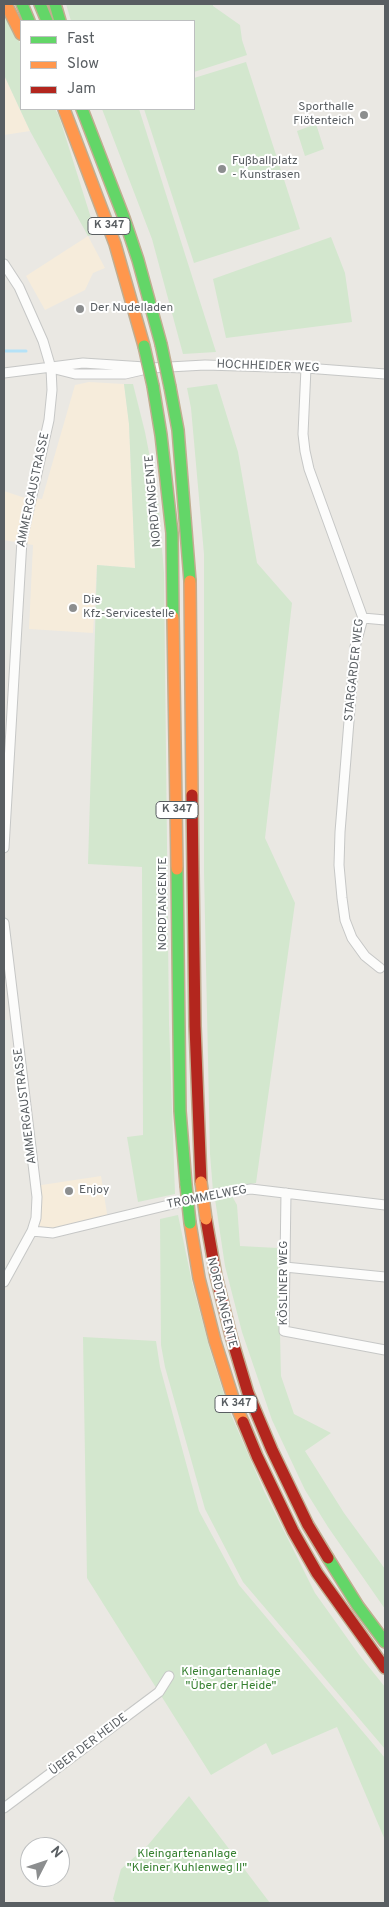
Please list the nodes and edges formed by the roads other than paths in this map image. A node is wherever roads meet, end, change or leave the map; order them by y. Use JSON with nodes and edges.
{"nodes":[{"id":1,"x":6,"y":4,"type":"edge"},
{"id":2,"x":22,"y":4,"type":"edge"},
{"id":3,"x":40,"y":4,"type":"edge"},
{"id":4,"x":55,"y":4,"type":"edge"},
{"id":5,"x":29,"y":20,"type":"edge"},
{"id":6,"x":47,"y":20,"type":"edge"},
{"id":7,"x":60,"y":20,"type":"edge"},
{"id":8,"x":20,"y":32,"type":"edge"},
{"id":9,"x":64,"y":110,"type":"edge"},
{"id":10,"x":82,"y":110,"type":"edge"},
{"id":11,"x":4,"y":264,"type":"edge"},
{"id":12,"x":51,"y":368,"type":"junction"},
{"id":13,"x":306,"y":368,"type":"junction"},
{"id":14,"x":4,"y":373,"type":"edge"},
{"id":15,"x":385,"y":374,"type":"edge"},
{"id":16,"x":363,"y":618,"type":"junction"},
{"id":17,"x":385,"y":620,"type":"edge"},
{"id":18,"x":6,"y":765,"type":"edge"},
{"id":19,"x":4,"y":848,"type":"edge"},
{"id":20,"x":4,"y":924,"type":"edge"},
{"id":21,"x":380,"y":968,"type":"dead end"},
{"id":22,"x":286,"y":1193,"type":"junction"},
{"id":23,"x":385,"y":1205,"type":"edge"},
{"id":24,"x":32,"y":1231,"type":"junction"},
{"id":25,"x":285,"y":1267,"type":"junction"},
{"id":26,"x":385,"y":1277,"type":"edge"},
{"id":27,"x":4,"y":1282,"type":"edge"},
{"id":28,"x":385,"y":1350,"type":"edge"},
{"id":29,"x":385,"y":1642,"type":"edge"},
{"id":30,"x":385,"y":1668,"type":"edge"},
{"id":31,"x":169,"y":1676,"type":"dead end"},
{"id":32,"x":4,"y":1808,"type":"edge"}],
"edges":[{"from":1,"to":8,"type":"highway"},
{"from":2,"to":5,"type":"highway"},
{"from":3,"to":6,"type":"highway"},
{"from":4,"to":7,"type":"highway"},
{"from":9,"to":30,"type":"highway","name":"NORDTANGENTE","number":"K 347","bridge":true},
{"from":10,"to":29,"type":"highway","name":"NORDTANGENTE","number":"K 347","bridge":true},
{"from":11,"to":12,"type":"street","name":"AMMERGAUSTRASSE"},
{"from":12,"to":13,"type":"street","name":"HOCHHEIDER WEG"},
{"from":12,"to":14,"type":"street","name":"HOCHHEIDER WEG"},
{"from":12,"to":18,"type":"street","name":"AMMERGAUSTRASSE"},
{"from":13,"to":15,"type":"street","name":"HOCHHEIDER WEG"},
{"from":13,"to":16,"type":"street","name":"STARGARDER WEG"},
{"from":16,"to":17,"type":"street"},
{"from":16,"to":21,"type":"street","name":"STARGARDER WEG"},
{"from":18,"to":19,"type":"street","name":"AMMERGAUSTRASSE"},
{"from":20,"to":24,"type":"street","name":"AMMERGAUSTRASSE"},
{"from":22,"to":23,"type":"street","name":"TROMMELWEG"},
{"from":22,"to":24,"type":"street","name":"TROMMELWEG"},
{"from":22,"to":25,"type":"street","name":"KÖSLINER WEG"},
{"from":24,"to":27,"type":"street","name":"AMMERGAUSTRASSE"},
{"from":25,"to":26,"type":"street"},
{"from":25,"to":28,"type":"street","name":"KÖSLINER WEG"},
{"from":31,"to":32,"type":"street","name":"ÜBER DER HEIDE"}]}
